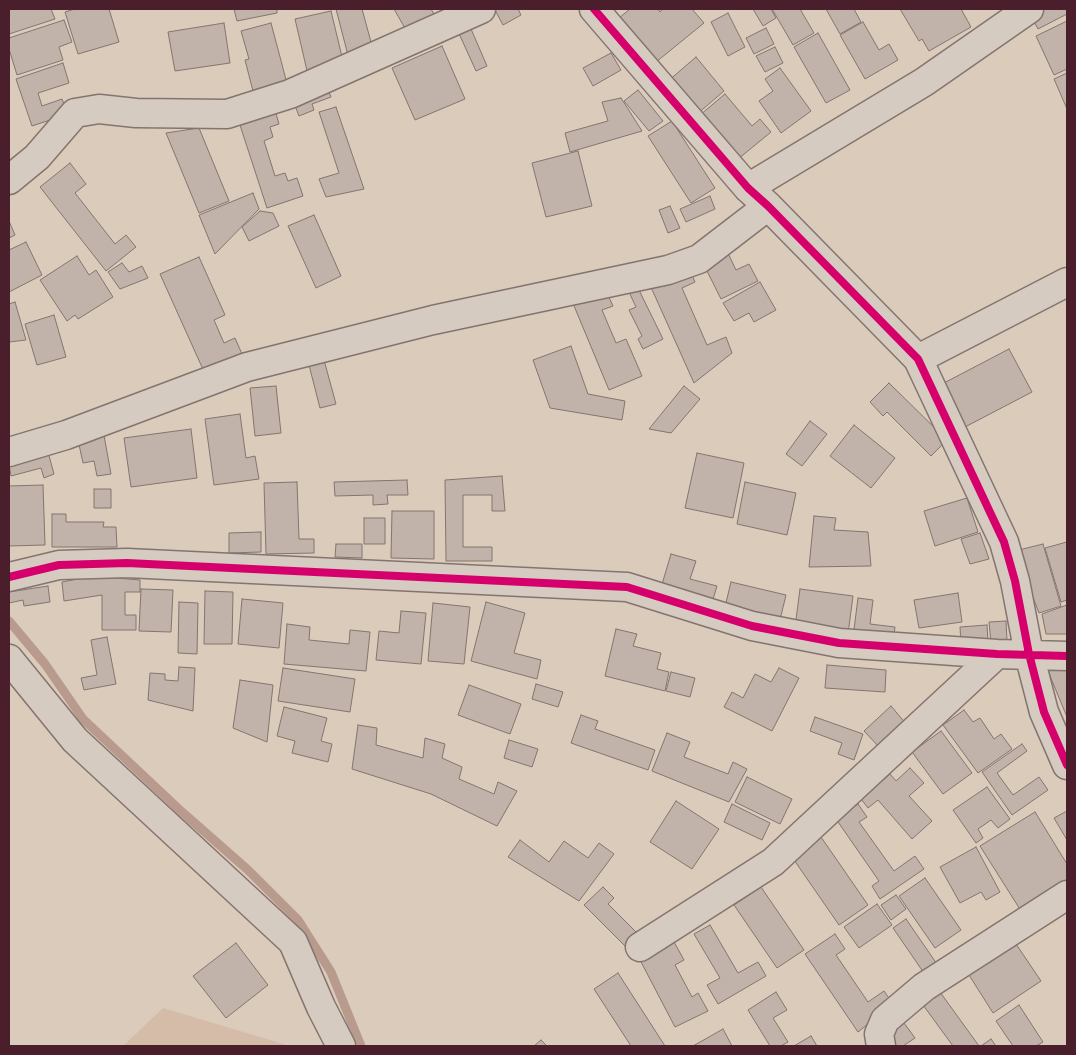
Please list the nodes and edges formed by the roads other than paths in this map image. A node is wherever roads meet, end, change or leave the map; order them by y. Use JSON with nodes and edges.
{"nodes":[{"id":1,"x":481,"y":9,"type":"edge"},
{"id":2,"x":594,"y":9,"type":"edge"},
{"id":3,"x":1029,"y":9,"type":"edge"},
{"id":4,"x":9,"y":180,"type":"edge"},
{"id":5,"x":748,"y":188,"type":"junction"},
{"id":6,"x":768,"y":206,"type":"junction"},
{"id":7,"x":1067,"y":282,"type":"edge"},
{"id":8,"x":918,"y":359,"type":"junction"},
{"id":9,"x":9,"y":452,"type":"edge"},
{"id":10,"x":9,"y":578,"type":"edge"},
{"id":11,"x":997,"y":654,"type":"junction"},
{"id":12,"x":1028,"y":654,"type":"junction"},
{"id":13,"x":1067,"y":656,"type":"edge"},
{"id":14,"x":9,"y":658,"type":"edge"},
{"id":15,"x":1067,"y":765,"type":"edge"},
{"id":16,"x":1067,"y":895,"type":"edge"},
{"id":17,"x":640,"y":947,"type":"dead end"},
{"id":18,"x":341,"y":1046,"type":"edge"},
{"id":19,"x":881,"y":1046,"type":"edge"}],
"edges":[{"from":1,"to":4,"type":"street"},
{"from":2,"to":5,"type":"street"},
{"from":3,"to":5,"type":"street"},
{"from":5,"to":6,"type":"street"},
{"from":6,"to":8,"type":"street"},
{"from":6,"to":9,"type":"street"},
{"from":7,"to":8,"type":"street"},
{"from":8,"to":12,"type":"street"},
{"from":10,"to":11,"type":"street"},
{"from":11,"to":12,"type":"street"},
{"from":11,"to":17,"type":"street"},
{"from":12,"to":13,"type":"street"},
{"from":12,"to":15,"type":"street"},
{"from":14,"to":18,"type":"street"},
{"from":16,"to":19,"type":"street"}]}
